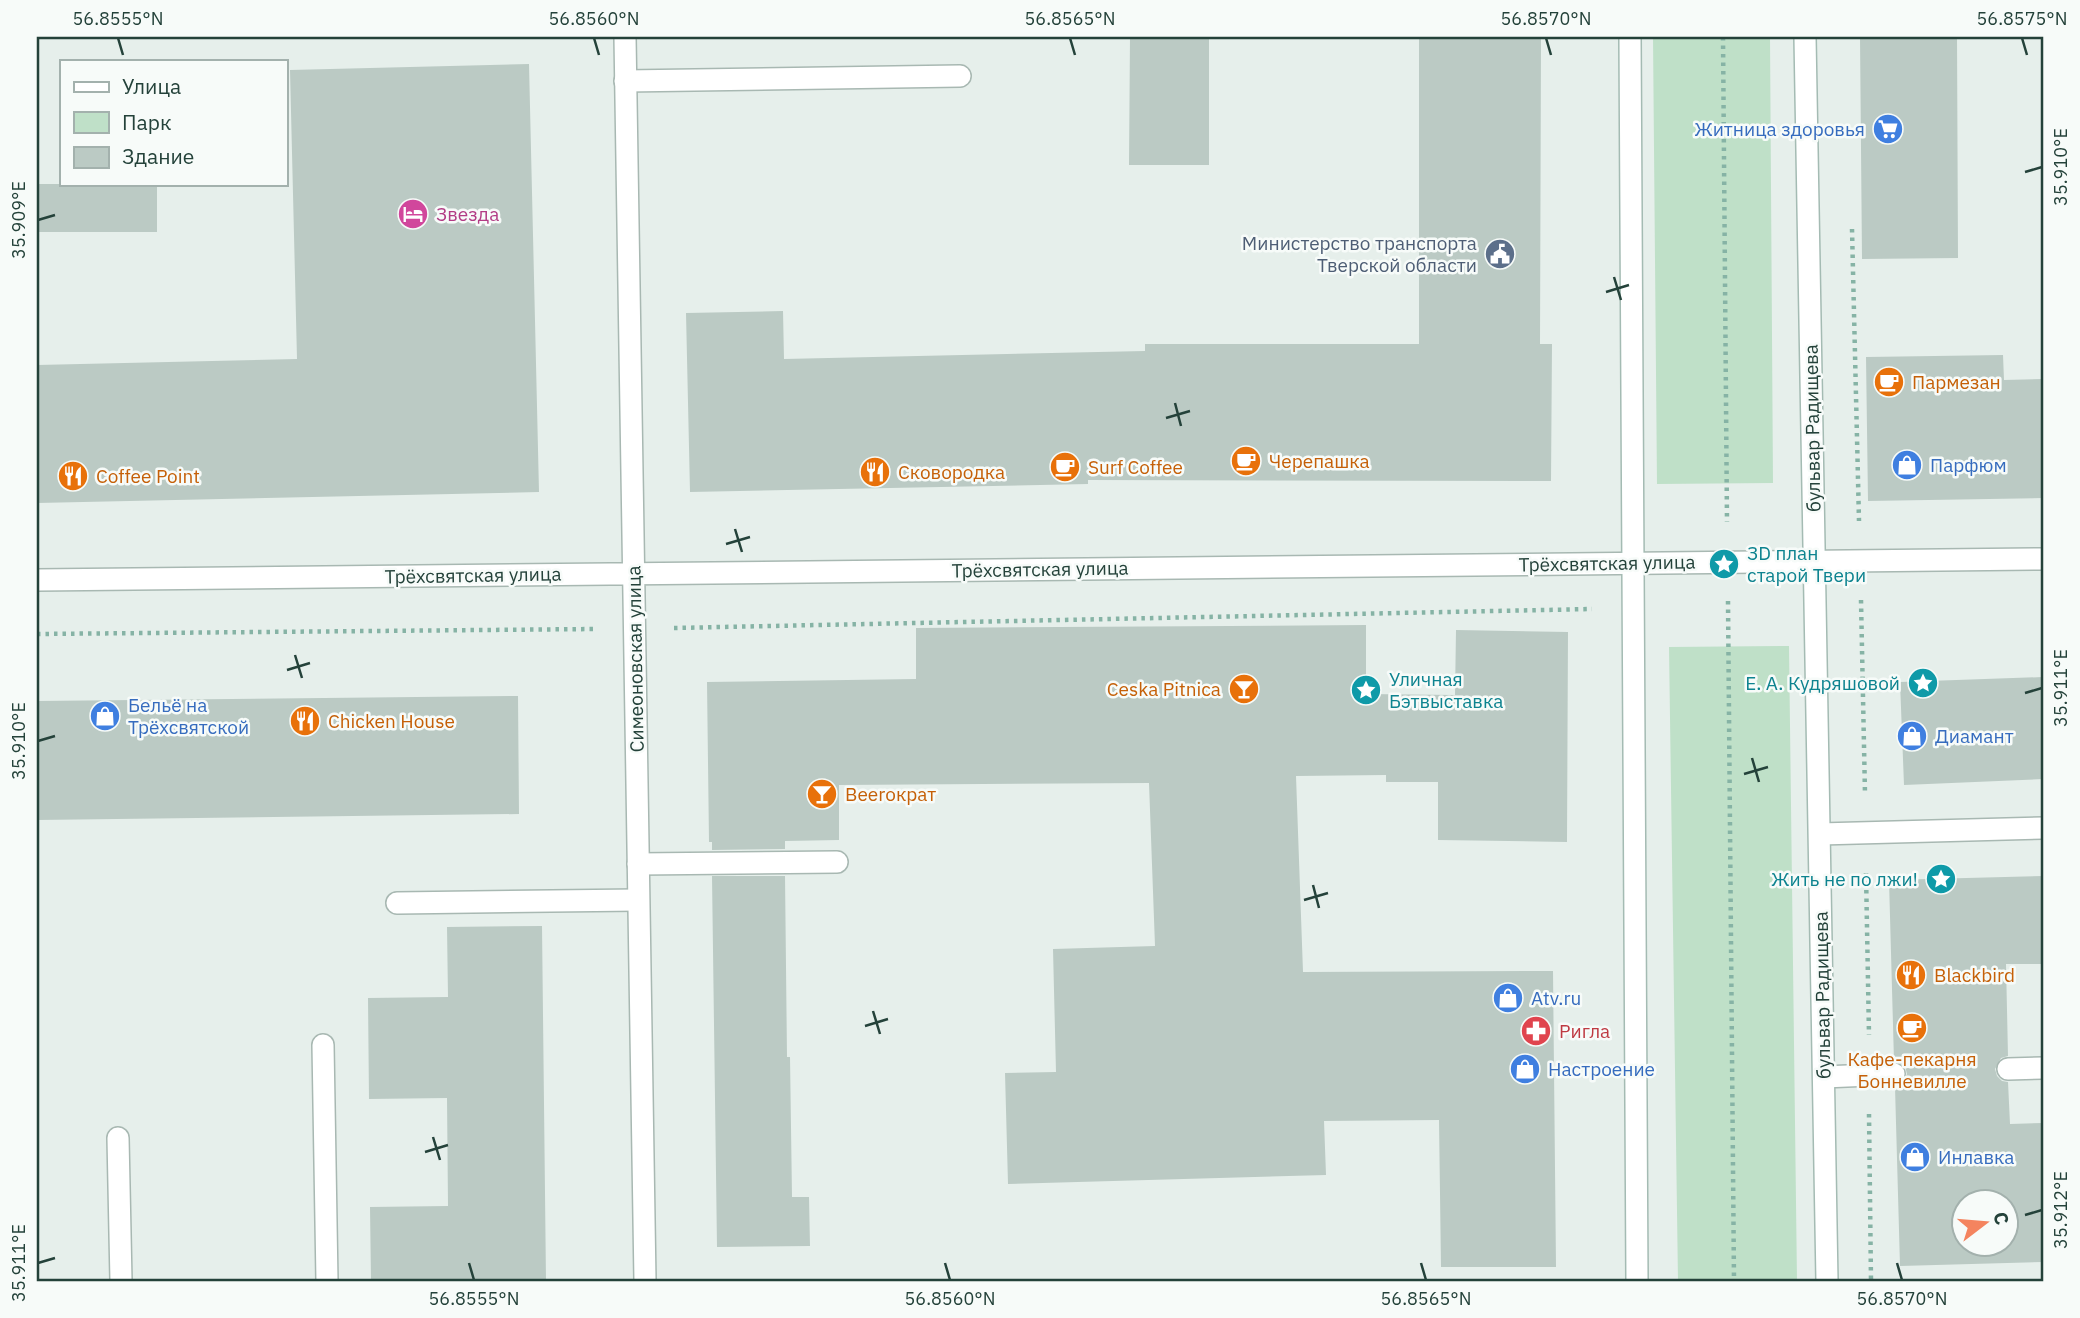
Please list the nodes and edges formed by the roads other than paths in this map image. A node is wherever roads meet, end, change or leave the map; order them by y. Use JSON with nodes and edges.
{"nodes":[{"id":1,"x":625,"y":37,"type":"edge"},
{"id":2,"x":1630,"y":37,"type":"edge"},
{"id":3,"x":1805,"y":37,"type":"edge"},
{"id":4,"x":960,"y":76,"type":"dead end"},
{"id":5,"x":625,"y":81,"type":"junction"},
{"id":6,"x":2043,"y":559,"type":"edge"},
{"id":7,"x":1815,"y":561,"type":"junction"},
{"id":8,"x":1634,"y":563,"type":"junction"},
{"id":9,"x":633,"y":573,"type":"junction"},
{"id":10,"x":37,"y":580,"type":"edge"},
{"id":11,"x":2043,"y":828,"type":"edge"},
{"id":12,"x":1820,"y":834,"type":"junction"},
{"id":13,"x":837,"y":862,"type":"dead end"},
{"id":14,"x":638,"y":864,"type":"junction"},
{"id":15,"x":638,"y":900,"type":"junction"},
{"id":16,"x":397,"y":903,"type":"dead end"},
{"id":17,"x":323,"y":1045,"type":"dead end"},
{"id":18,"x":2043,"y":1068,"type":"edge"},
{"id":19,"x":2008,"y":1069,"type":"dead end"},
{"id":20,"x":1894,"y":1074,"type":"dead end"},
{"id":21,"x":1824,"y":1077,"type":"junction"},
{"id":22,"x":117,"y":1138,"type":"dead end"},
{"id":23,"x":121,"y":1281,"type":"edge"},
{"id":24,"x":327,"y":1281,"type":"edge"},
{"id":25,"x":645,"y":1281,"type":"edge"},
{"id":26,"x":1637,"y":1281,"type":"edge"},
{"id":27,"x":1827,"y":1281,"type":"edge"}],
"edges":[{"from":1,"to":5,"type":"street","name":"Симеоновская улица"},
{"from":2,"to":8,"type":"street"},
{"from":3,"to":7,"type":"street","name":"бульвар Радищева"},
{"from":4,"to":5,"type":"street"},
{"from":5,"to":9,"type":"street","name":"Симеоновская улица"},
{"from":6,"to":7,"type":"street","name":"Трёхсвятская улица"},
{"from":7,"to":8,"type":"street","name":"Трёхсвятская улица"},
{"from":7,"to":12,"type":"street","name":"бульвар Радищева"},
{"from":8,"to":9,"type":"street","name":"Трёхсвятская улица"},
{"from":8,"to":26,"type":"street"},
{"from":9,"to":10,"type":"street","name":"Трёхсвятская улица"},
{"from":9,"to":14,"type":"street","name":"Симеоновская улица"},
{"from":11,"to":12,"type":"street"},
{"from":12,"to":21,"type":"street","name":"бульвар Радищева"},
{"from":13,"to":14,"type":"street"},
{"from":14,"to":15,"type":"street","name":"Симеоновская улица"},
{"from":15,"to":16,"type":"street"},
{"from":15,"to":25,"type":"street","name":"Симеоновская улица"},
{"from":17,"to":24,"type":"street"},
{"from":18,"to":19,"type":"street"},
{"from":20,"to":21,"type":"street"},
{"from":21,"to":27,"type":"street","name":"бульвар Радищева"},
{"from":22,"to":23,"type":"street"}]}
